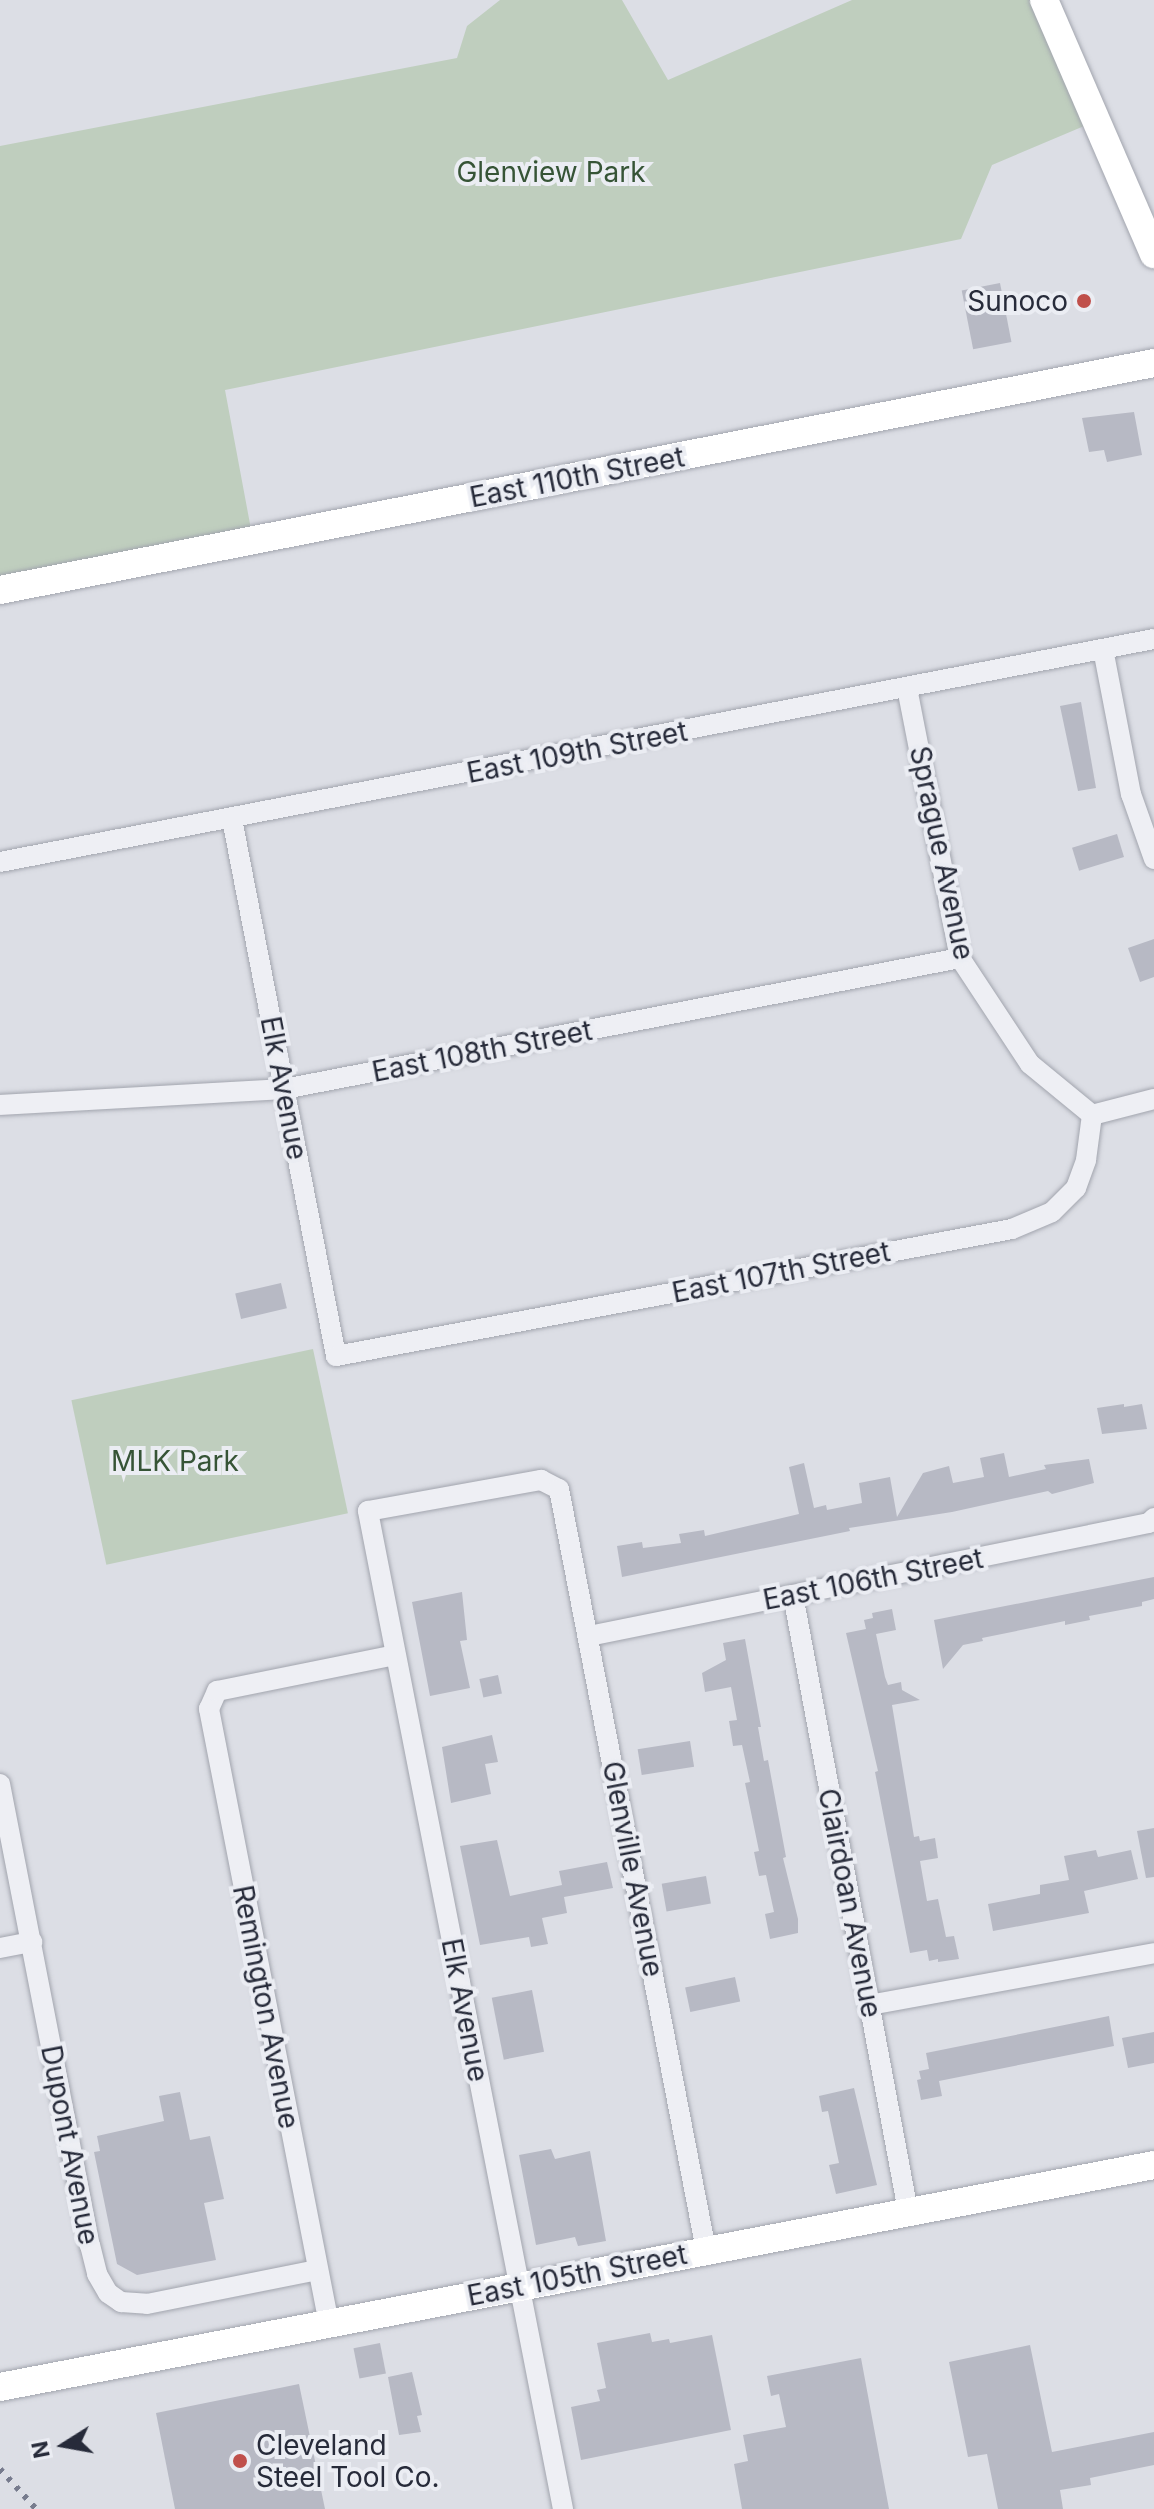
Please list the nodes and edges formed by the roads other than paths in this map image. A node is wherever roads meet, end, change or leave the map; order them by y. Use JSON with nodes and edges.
{"nodes":[{"id":1,"x":1044,"y":0,"type":"edge"},
{"id":2,"x":1154,"y":254,"type":"edge"},
{"id":3,"x":1154,"y":363,"type":"edge"},
{"id":4,"x":0,"y":590,"type":"edge"},
{"id":5,"x":1154,"y":639,"type":"edge"},
{"id":6,"x":1103,"y":649,"type":"junction"},
{"id":7,"x":907,"y":688,"type":"junction"},
{"id":8,"x":232,"y":819,"type":"junction"},
{"id":9,"x":1154,"y":859,"type":"edge"},
{"id":10,"x":0,"y":862,"type":"edge"},
{"id":11,"x":960,"y":958,"type":"junction"},
{"id":12,"x":284,"y":1089,"type":"junction"},
{"id":13,"x":1154,"y":1099,"type":"edge"},
{"id":14,"x":0,"y":1105,"type":"edge"},
{"id":15,"x":1092,"y":1115,"type":"junction"},
{"id":16,"x":336,"y":1356,"type":"joint"},
{"id":17,"x":559,"y":1489,"type":"joint"},
{"id":18,"x":1154,"y":1518,"type":"edge"},
{"id":19,"x":793,"y":1595,"type":"junction"},
{"id":20,"x":589,"y":1636,"type":"junction"},
{"id":21,"x":395,"y":1655,"type":"junction"},
{"id":22,"x":0,"y":1784,"type":"edge"},
{"id":23,"x":32,"y":1942,"type":"junction"},
{"id":24,"x":0,"y":1948,"type":"edge"},
{"id":25,"x":1154,"y":1953,"type":"edge"},
{"id":26,"x":869,"y":2005,"type":"junction"},
{"id":27,"x":1154,"y":2165,"type":"edge"},
{"id":28,"x":908,"y":2211,"type":"junction"},
{"id":29,"x":706,"y":2250,"type":"junction"},
{"id":30,"x":317,"y":2270,"type":"junction"},
{"id":31,"x":518,"y":2287,"type":"junction"},
{"id":32,"x":329,"y":2324,"type":"junction"},
{"id":33,"x":0,"y":2387,"type":"edge"},
{"id":34,"x":563,"y":2509,"type":"edge"}],
"edges":[{"from":1,"to":2,"type":"street"},
{"from":3,"to":4,"type":"street","name":"East 110th Street"},
{"from":5,"to":6,"type":"street","name":"East 109th Street"},
{"from":6,"to":7,"type":"street","name":"East 109th Street"},
{"from":6,"to":9,"type":"street"},
{"from":7,"to":8,"type":"street","name":"East 109th Street"},
{"from":7,"to":11,"type":"street","name":"Sprague Avenue"},
{"from":8,"to":10,"type":"street","name":"East 109th Street"},
{"from":8,"to":12,"type":"street","name":"Elk Avenue"},
{"from":11,"to":12,"type":"street","name":"East 108th Street"},
{"from":11,"to":15,"type":"street","name":"Sprague Avenue"},
{"from":12,"to":14,"type":"street","name":"East 108th Street"},
{"from":12,"to":16,"type":"street","name":"Elk Avenue"},
{"from":13,"to":15,"type":"street"},
{"from":15,"to":16,"type":"street","name":"East 107th Street"},
{"from":17,"to":20,"type":"street","name":"Glenville Avenue"},
{"from":17,"to":21,"type":"street","name":"Elk Avenue"},
{"from":18,"to":19,"type":"street","name":"East 106th Street"},
{"from":19,"to":20,"type":"street","name":"East 106th Street"},
{"from":19,"to":26,"type":"street","name":"Clairdoan Avenue"},
{"from":20,"to":29,"type":"street","name":"Glenville Avenue"},
{"from":21,"to":30,"type":"street","name":"Remington Avenue"},
{"from":21,"to":31,"type":"street","name":"Elk Avenue"},
{"from":22,"to":23,"type":"street","name":"Dupont Avenue"},
{"from":23,"to":24,"type":"street"},
{"from":23,"to":30,"type":"street","name":"Dupont Avenue"},
{"from":25,"to":26,"type":"street"},
{"from":26,"to":28,"type":"street","name":"Clairdoan Avenue"},
{"from":27,"to":28,"type":"street","name":"East 105th Street"},
{"from":28,"to":29,"type":"street","name":"East 105th Street"},
{"from":29,"to":31,"type":"street","name":"East 105th Street"},
{"from":30,"to":32,"type":"street","name":"Remington Avenue"},
{"from":31,"to":32,"type":"street","name":"East 105th Street"},
{"from":31,"to":34,"type":"street","name":"Elk Avenue"},
{"from":32,"to":33,"type":"street","name":"East 105th Street"}]}
